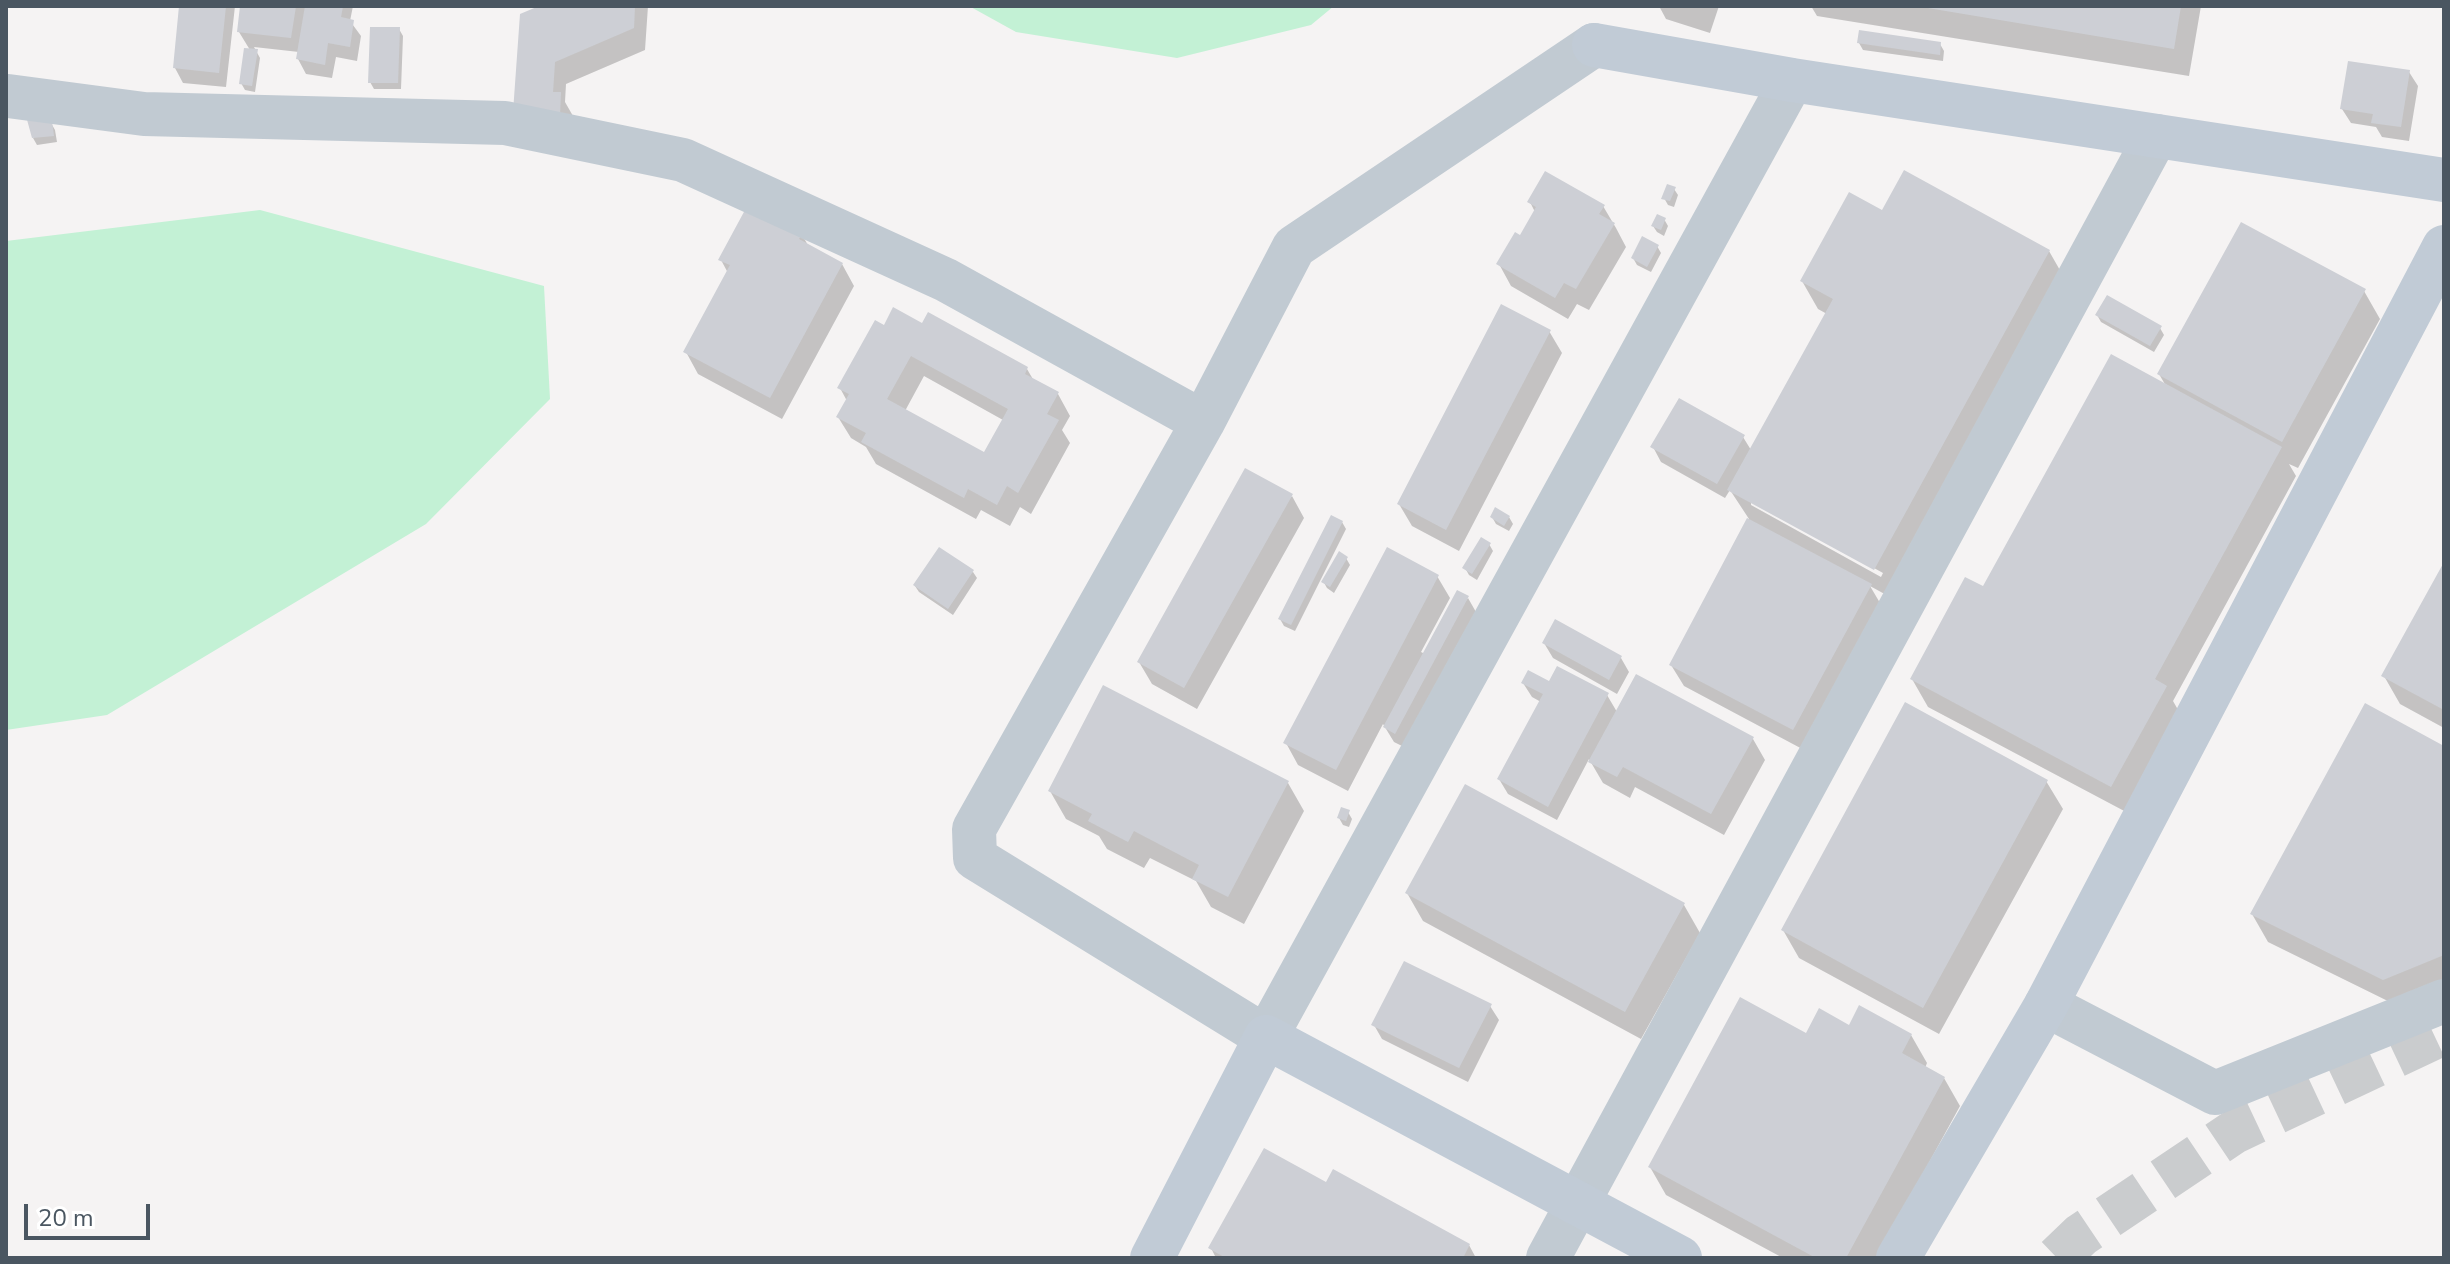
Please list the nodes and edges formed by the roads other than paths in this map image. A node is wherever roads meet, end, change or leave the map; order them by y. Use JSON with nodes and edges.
{"nodes":[{"id":1,"x":1792,"y":80,"type":"junction"},
{"id":2,"x":8,"y":96,"type":"dead end"},
{"id":3,"x":2156,"y":136,"type":"junction"},
{"id":4,"x":2444,"y":180,"type":"edge"},
{"id":5,"x":2444,"y":247,"type":"edge"},
{"id":6,"x":1203,"y":422,"type":"junction"},
{"id":7,"x":2444,"y":1001,"type":"edge"},
{"id":8,"x":2046,"y":1005,"type":"junction"},
{"id":9,"x":1266,"y":1037,"type":"junction"},
{"id":10,"x":1577,"y":1205,"type":"junction"},
{"id":11,"x":1152,"y":1258,"type":"edge"},
{"id":12,"x":1548,"y":1258,"type":"edge"},
{"id":13,"x":1680,"y":1258,"type":"edge"},
{"id":14,"x":1898,"y":1258,"type":"edge"}],
"edges":[{"from":1,"to":3,"type":"street"},
{"from":1,"to":6,"type":"street"},
{"from":1,"to":9,"type":"street"},
{"from":2,"to":6,"type":"street"},
{"from":3,"to":4,"type":"street"},
{"from":3,"to":10,"type":"street"},
{"from":5,"to":8,"type":"street"},
{"from":6,"to":9,"type":"street"},
{"from":7,"to":8,"type":"street"},
{"from":8,"to":14,"type":"street"},
{"from":9,"to":10,"type":"street"},
{"from":9,"to":11,"type":"street"},
{"from":10,"to":12,"type":"street"},
{"from":10,"to":13,"type":"street"}]}
